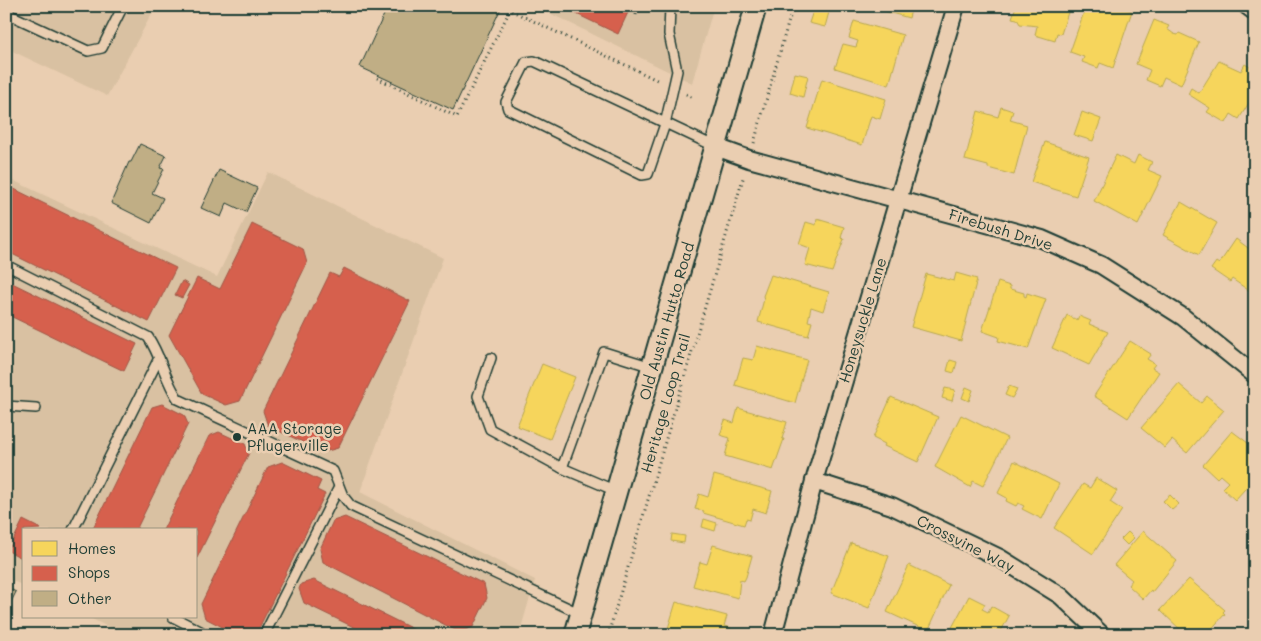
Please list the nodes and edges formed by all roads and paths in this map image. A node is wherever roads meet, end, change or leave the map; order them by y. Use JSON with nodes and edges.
{"nodes":[{"id":1,"x":123,"y":6,"type":"edge"},
{"id":2,"x":637,"y":6,"type":"edge"},
{"id":3,"x":670,"y":6,"type":"edge"},
{"id":4,"x":756,"y":6,"type":"edge"},
{"id":5,"x":794,"y":6,"type":"edge"},
{"id":6,"x":956,"y":6,"type":"edge"},
{"id":7,"x":1247,"y":6,"type":"edge"},
{"id":8,"x":1255,"y":12,"type":"edge"},
{"id":9,"x":6,"y":13,"type":"edge"},
{"id":10,"x":636,"y":15,"type":"dead end"},
{"id":11,"x":665,"y":124,"type":"junction"},
{"id":12,"x":757,"y":132,"type":"dead end"},
{"id":13,"x":716,"y":147,"type":"junction"},
{"id":14,"x":743,"y":178,"type":"dead end"},
{"id":15,"x":899,"y":199,"type":"junction"},
{"id":16,"x":6,"y":265,"type":"edge"},
{"id":17,"x":159,"y":358,"type":"junction"},
{"id":18,"x":491,"y":358,"type":"dead end"},
{"id":19,"x":653,"y":367,"type":"junction"},
{"id":20,"x":1255,"y":375,"type":"edge"},
{"id":21,"x":6,"y":406,"type":"edge"},
{"id":22,"x":36,"y":408,"type":"dead end"},
{"id":23,"x":562,"y":468,"type":"junction"},
{"id":24,"x":814,"y":482,"type":"junction"},
{"id":25,"x":339,"y":488,"type":"junction"},
{"id":26,"x":616,"y":492,"type":"junction"},
{"id":27,"x":74,"y":528,"type":"edge"},
{"id":28,"x":581,"y":614,"type":"junction"},
{"id":29,"x":175,"y":618,"type":"edge"},
{"id":30,"x":208,"y":635,"type":"edge"},
{"id":31,"x":264,"y":635,"type":"edge"},
{"id":32,"x":575,"y":635,"type":"edge"},
{"id":33,"x":608,"y":635,"type":"edge"},
{"id":34,"x":773,"y":635,"type":"edge"},
{"id":35,"x":1102,"y":635,"type":"edge"}],
"edges":[{"from":1,"to":9,"type":"lane"},
{"from":2,"to":10,"type":"path"},
{"from":3,"to":11,"type":"lane"},
{"from":4,"to":13,"type":"street","name":"Old Austin Hutto Road"},
{"from":5,"to":12,"type":"path"},
{"from":6,"to":15,"type":"street","name":"Honeysuckle Lane"},
{"from":7,"to":8,"type":"street"},
{"from":11,"to":11,"type":"lane"},
{"from":11,"to":13,"type":"lane"},
{"from":13,"to":15,"type":"street","name":"Firebush Drive"},
{"from":13,"to":19,"type":"street","name":"Old Austin Hutto Road"},
{"from":14,"to":33,"type":"path","name":"Heritage Loop Trail"},
{"from":15,"to":20,"type":"street","name":"Firebush Drive"},
{"from":15,"to":24,"type":"street","name":"Honeysuckle Lane"},
{"from":16,"to":17,"type":"lane"},
{"from":17,"to":25,"type":"lane"},
{"from":17,"to":27,"type":"lane"},
{"from":18,"to":23,"type":"lane"},
{"from":19,"to":23,"type":"lane"},
{"from":19,"to":26,"type":"street","name":"Old Austin Hutto Road"},
{"from":21,"to":22,"type":"lane"},
{"from":23,"to":26,"type":"lane"},
{"from":24,"to":34,"type":"street","name":"Honeysuckle Lane"},
{"from":24,"to":35,"type":"street","name":"Crossvine Way"},
{"from":25,"to":28,"type":"lane"},
{"from":25,"to":31,"type":"lane"},
{"from":26,"to":28,"type":"street","name":"Old Austin Hutto Road"},
{"from":28,"to":32,"type":"street","name":"Old Austin Hutto Road"},
{"from":29,"to":30,"type":"lane"}]}
